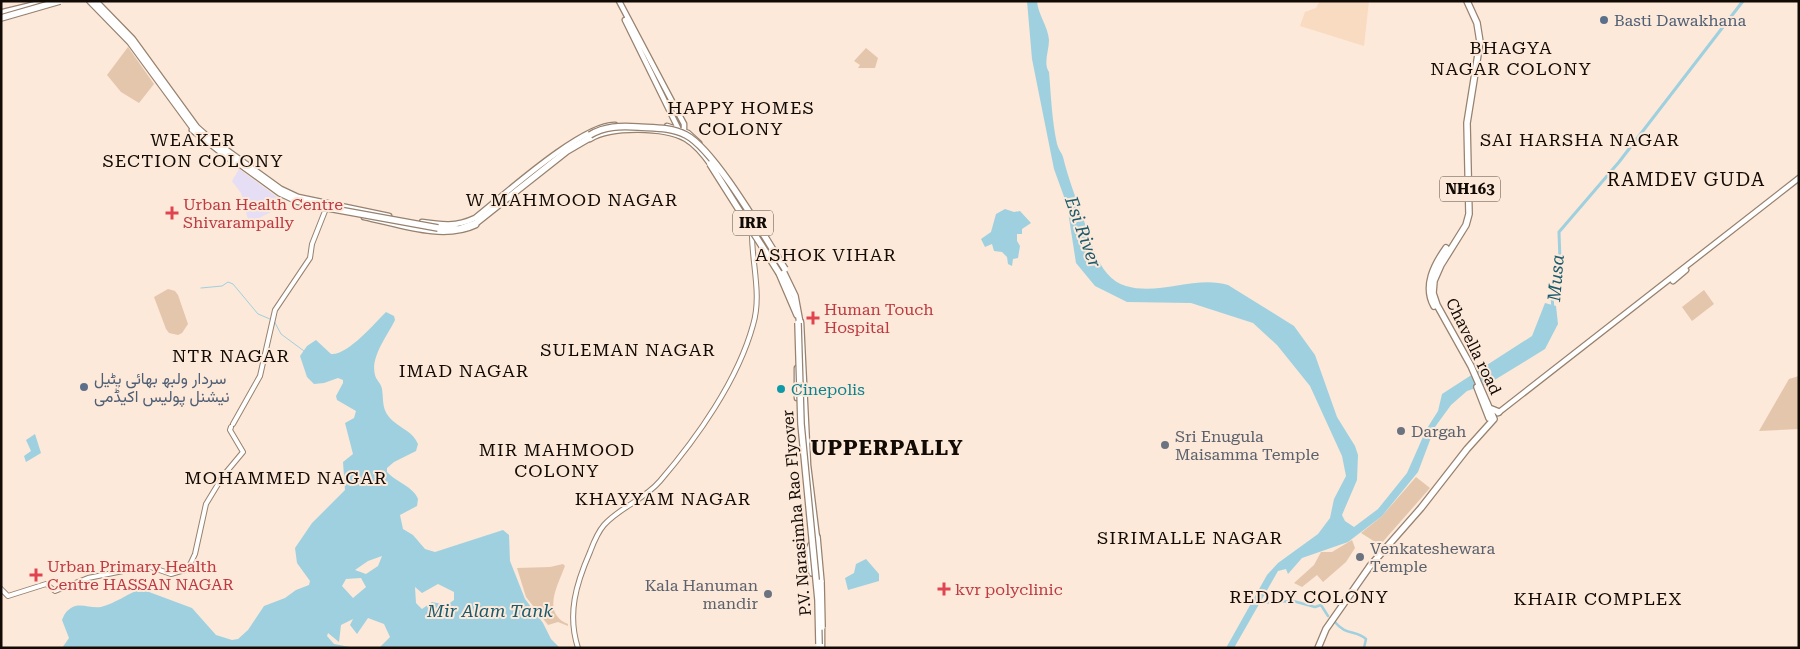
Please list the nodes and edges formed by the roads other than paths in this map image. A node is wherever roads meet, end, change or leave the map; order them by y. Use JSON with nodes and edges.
{"nodes":[{"id":1,"x":48,"y":1,"type":"edge"},
{"id":2,"x":60,"y":1,"type":"edge"},
{"id":3,"x":89,"y":1,"type":"edge"},
{"id":4,"x":95,"y":1,"type":"edge"},
{"id":5,"x":617,"y":1,"type":"edge"},
{"id":6,"x":1466,"y":1,"type":"edge"},
{"id":7,"x":1,"y":14,"type":"edge"},
{"id":8,"x":625,"y":16,"type":"junction"},
{"id":9,"x":676,"y":121,"type":"junction"},
{"id":10,"x":664,"y":126,"type":"junction"},
{"id":11,"x":678,"y":128,"type":"junction"},
{"id":12,"x":684,"y":128,"type":"junction"},
{"id":13,"x":676,"y":135,"type":"junction"},
{"id":14,"x":682,"y":137,"type":"junction"},
{"id":15,"x":706,"y":155,"type":"junction"},
{"id":16,"x":1799,"y":180,"type":"edge"},
{"id":17,"x":328,"y":204,"type":"junction"},
{"id":18,"x":326,"y":210,"type":"junction"},
{"id":19,"x":752,"y":234,"type":"dead end"},
{"id":20,"x":798,"y":315,"type":"junction"},
{"id":21,"x":1487,"y":409,"type":"junction"},
{"id":22,"x":1499,"y":412,"type":"junction"},
{"id":23,"x":805,"y":413,"type":"junction"},
{"id":24,"x":798,"y":414,"type":"junction"},
{"id":25,"x":1491,"y":418,"type":"junction"},
{"id":26,"x":1476,"y":434,"type":"junction"},
{"id":27,"x":817,"y":537,"type":"junction"},
{"id":28,"x":811,"y":545,"type":"junction"},
{"id":29,"x":1,"y":589,"type":"edge"},
{"id":30,"x":820,"y":646,"type":"edge"},
{"id":31,"x":578,"y":648,"type":"edge"},
{"id":32,"x":1317,"y":648,"type":"edge"}],
"edges":[{"from":1,"to":7,"type":"highway","bridge":true},
{"from":2,"to":7,"type":"highway","bridge":true},
{"from":3,"to":15,"type":"highway","name":"P.V. Narasimha Rao Flyover","bridge":true},
{"from":3,"to":18,"type":"main road","number":"IRR"},
{"from":4,"to":15,"type":"highway","name":"P.V. Narasimha Rao Flyover","bridge":true},
{"from":4,"to":17,"type":"main road"},
{"from":5,"to":8,"type":"main road"},
{"from":6,"to":21,"type":"highway","name":"Chavella road","number":"NH163"},
{"from":8,"to":9,"type":"main road"},
{"from":8,"to":12,"type":"main road"},
{"from":9,"to":10,"type":"main road"},
{"from":9,"to":11,"type":"main road"},
{"from":10,"to":11,"type":"main road"},
{"from":10,"to":17,"type":"main road"},
{"from":11,"to":12,"type":"main road"},
{"from":11,"to":13,"type":"main road"},
{"from":12,"to":14,"type":"main road"},
{"from":12,"to":20,"type":"main road","number":"IRR"},
{"from":13,"to":14,"type":"main road","number":"IRR"},
{"from":13,"to":18,"type":"main road","number":"IRR"},
{"from":14,"to":20,"type":"main road","number":"IRR"},
{"from":15,"to":20,"type":"highway","bridge":true},
{"from":15,"to":20,"type":"highway","bridge":true},
{"from":15,"to":30,"type":"highway","name":"P.V. Narasimha Rao Flyover","bridge":true},
{"from":16,"to":22,"type":"main road"},
{"from":16,"to":25,"type":"main road"},
{"from":17,"to":18,"type":"main road"},
{"from":18,"to":29,"type":"main road"},
{"from":19,"to":31,"type":"main road"},
{"from":20,"to":23,"type":"main road","number":"IRR"},
{"from":20,"to":24,"type":"main road","number":"IRR"},
{"from":21,"to":22,"type":"highway"},
{"from":21,"to":25,"type":"highway","name":"Chavella road","number":"NH163"},
{"from":21,"to":26,"type":"highway"},
{"from":22,"to":25,"type":"main road"},
{"from":23,"to":24,"type":"main road"},
{"from":23,"to":27,"type":"main road","number":"IRR"},
{"from":24,"to":28,"type":"main road","number":"IRR"},
{"from":25,"to":26,"type":"highway"},
{"from":25,"to":32,"type":"highway"},
{"from":26,"to":32,"type":"highway"},
{"from":27,"to":30,"type":"main road","number":"IRR"},
{"from":27,"to":30,"type":"highway","bridge":true},
{"from":28,"to":30,"type":"main road","number":"IRR"},
{"from":28,"to":30,"type":"highway","bridge":true}]}
